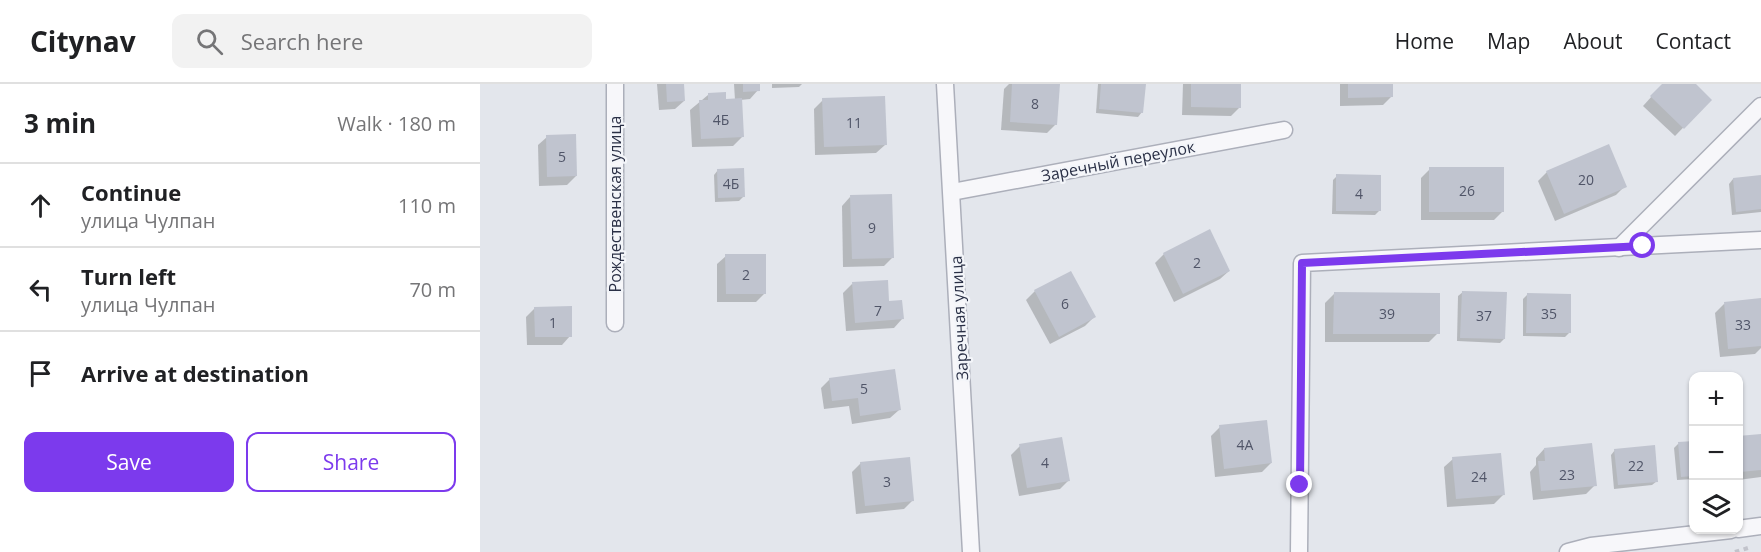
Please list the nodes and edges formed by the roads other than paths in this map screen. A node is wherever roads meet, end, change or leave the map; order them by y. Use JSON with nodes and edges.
{"nodes":[{"id":1,"x":615,"y":84,"type":"edge"},
{"id":2,"x":945,"y":84,"type":"edge"},
{"id":3,"x":1761,"y":105,"type":"edge"},
{"id":4,"x":1284,"y":130,"type":"dead end"},
{"id":5,"x":952,"y":192,"type":"junction"},
{"id":6,"x":1761,"y":240,"type":"edge"},
{"id":7,"x":1619,"y":248,"type":"junction"},
{"id":8,"x":615,"y":323,"type":"dead end"},
{"id":9,"x":1761,"y":526,"type":"edge"},
{"id":10,"x":1743,"y":528,"type":"edge"},
{"id":11,"x":1696,"y":534,"type":"edge"},
{"id":12,"x":971,"y":552,"type":"edge"},
{"id":13,"x":1299,"y":552,"type":"edge"},
{"id":14,"x":1568,"y":552,"type":"edge"}],
"edges":[{"from":1,"to":8,"type":"street","name":"Рождественская улица"},
{"from":2,"to":5,"type":"street","name":"Заречная улица"},
{"from":3,"to":7,"type":"street"},
{"from":4,"to":5,"type":"street","name":"Заречный переулок"},
{"from":5,"to":12,"type":"street","name":"Заречная улица"},
{"from":6,"to":7,"type":"street"},
{"from":7,"to":13,"type":"street"},
{"from":9,"to":10,"type":"street"},
{"from":11,"to":14,"type":"street"}]}
